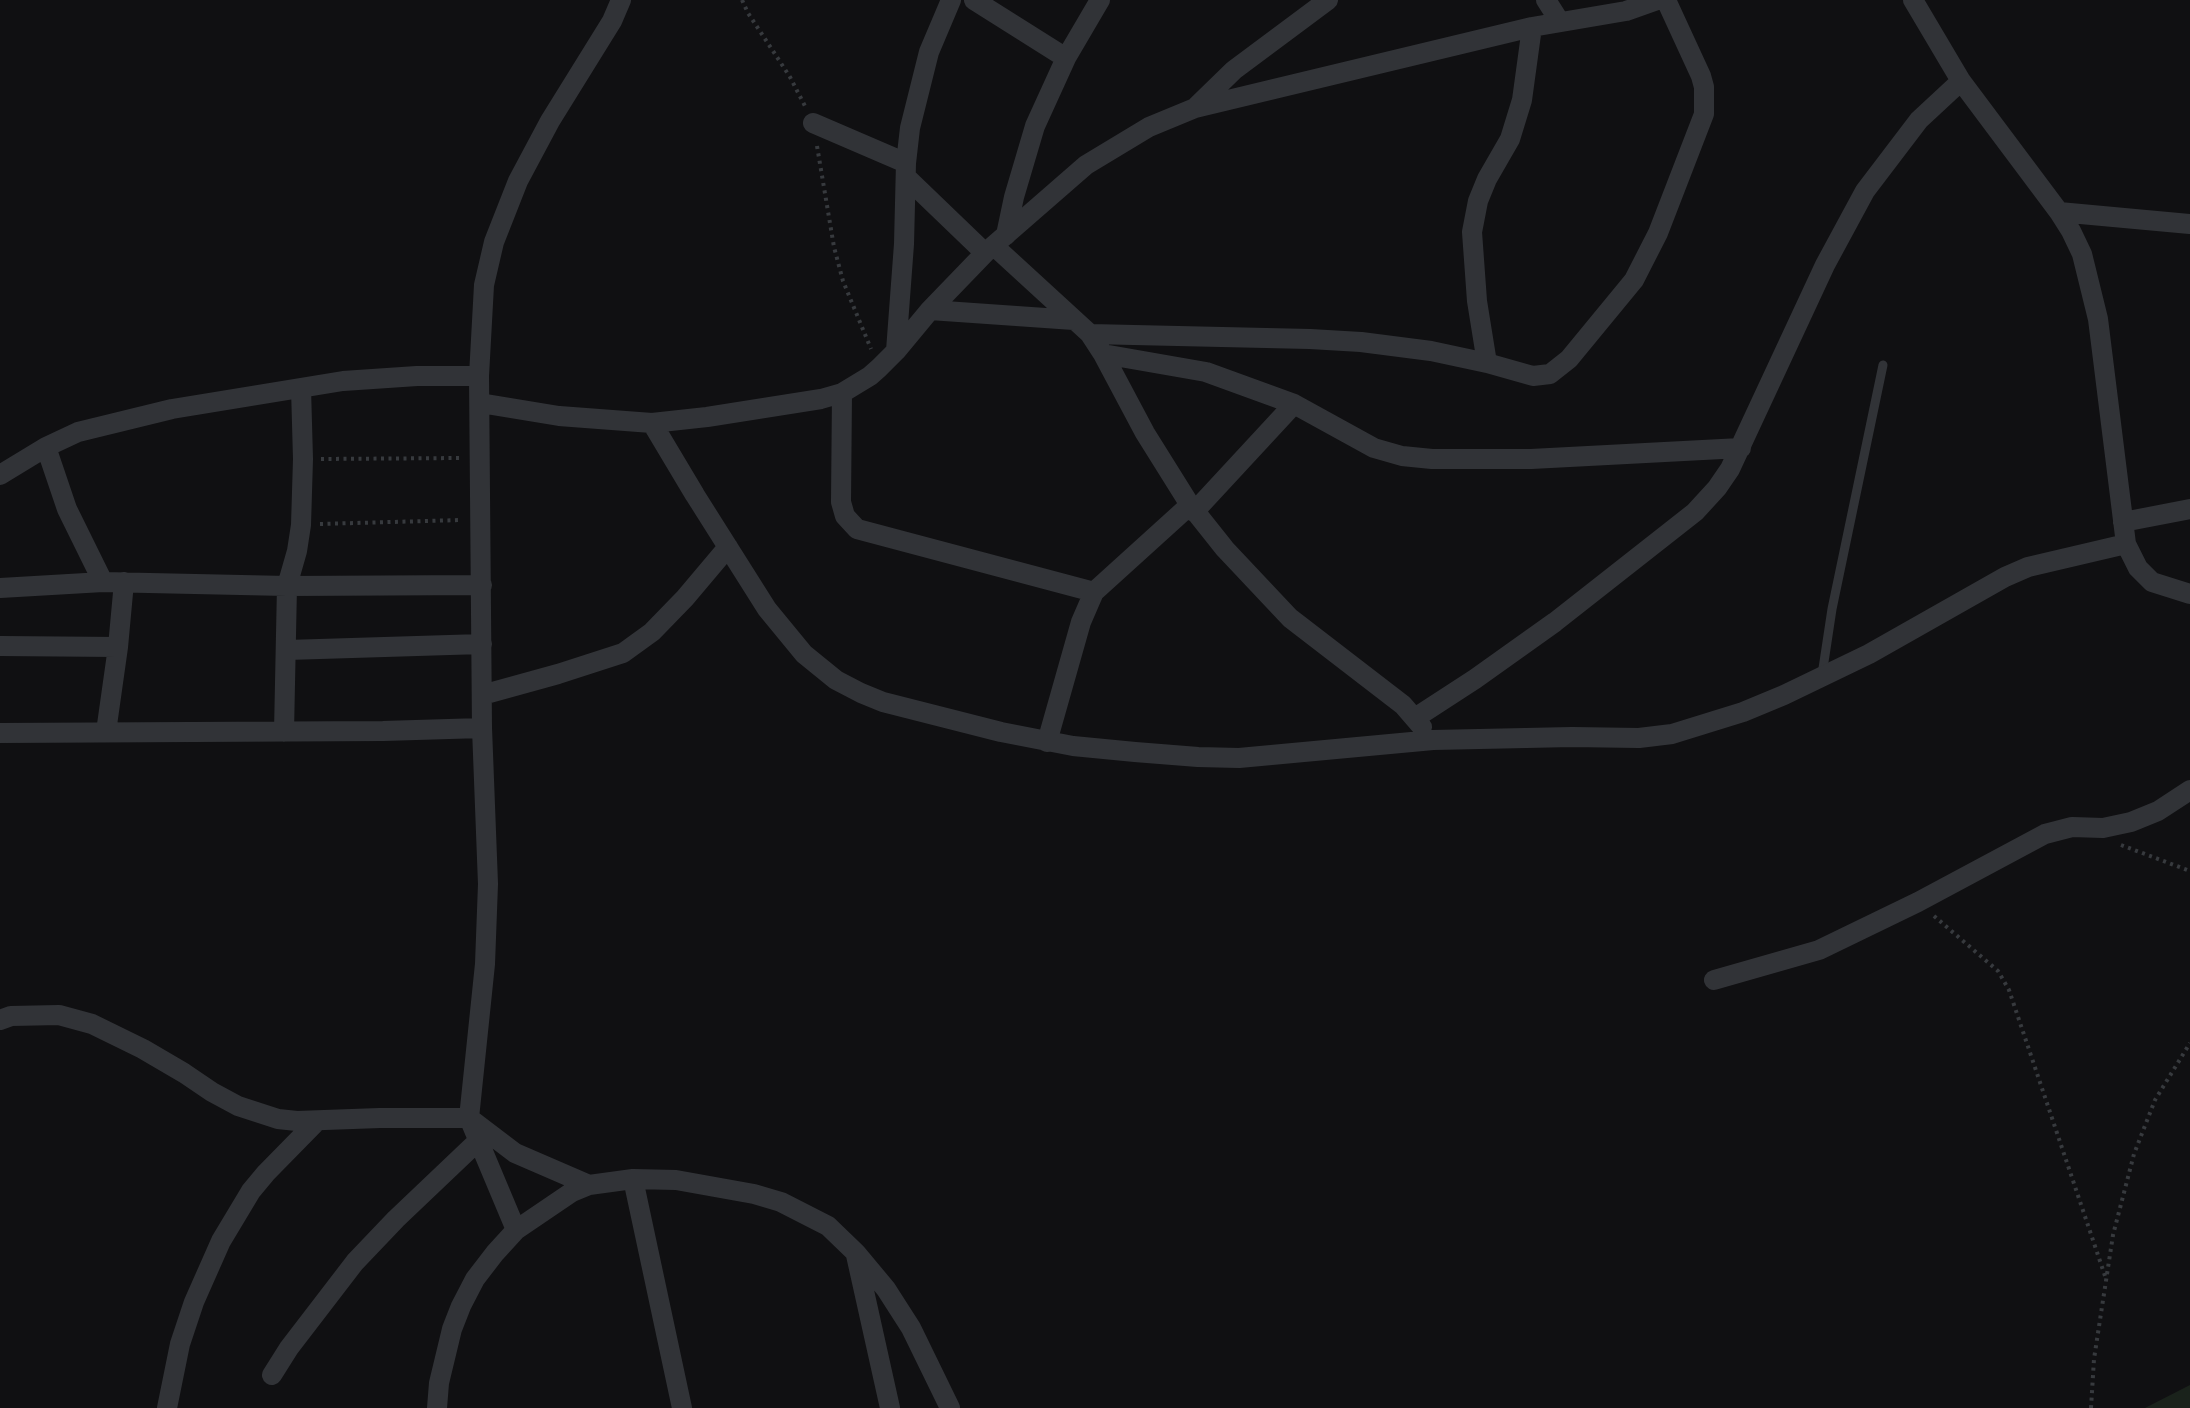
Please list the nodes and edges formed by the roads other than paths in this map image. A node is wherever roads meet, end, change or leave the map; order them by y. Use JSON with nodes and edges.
{"nodes":[{"id":1,"x":621,"y":0,"type":"edge"},
{"id":2,"x":951,"y":0,"type":"edge"},
{"id":3,"x":974,"y":0,"type":"edge"},
{"id":4,"x":1100,"y":0,"type":"edge"},
{"id":5,"x":1328,"y":0,"type":"edge"},
{"id":6,"x":1546,"y":0,"type":"edge"},
{"id":7,"x":1657,"y":0,"type":"edge"},
{"id":8,"x":1666,"y":0,"type":"edge"},
{"id":9,"x":1913,"y":0,"type":"edge"},
{"id":10,"x":1560,"y":22,"type":"junction"},
{"id":11,"x":1532,"y":27,"type":"junction"},
{"id":12,"x":1066,"y":58,"type":"junction"},
{"id":13,"x":1961,"y":81,"type":"junction"},
{"id":14,"x":1195,"y":108,"type":"junction"},
{"id":15,"x":813,"y":123,"type":"road end"},
{"id":16,"x":906,"y":170,"type":"junction"},
{"id":17,"x":2058,"y":212,"type":"junction"},
{"id":18,"x":2190,"y":225,"type":"edge"},
{"id":19,"x":995,"y":245,"type":"junction"},
{"id":20,"x":930,"y":310,"type":"junction"},
{"id":21,"x":1074,"y":320,"type":"junction"},
{"id":22,"x":1090,"y":334,"type":"junction"},
{"id":23,"x":896,"y":351,"type":"junction"},
{"id":24,"x":1103,"y":354,"type":"junction"},
{"id":25,"x":1487,"y":363,"type":"junction"},
{"id":26,"x":1882,"y":365,"type":"dead end"},
{"id":27,"x":479,"y":376,"type":"junction"},
{"id":28,"x":301,"y":388,"type":"junction"},
{"id":29,"x":842,"y":393,"type":"junction"},
{"id":30,"x":480,"y":404,"type":"junction"},
{"id":31,"x":1294,"y":404,"type":"junction"},
{"id":32,"x":652,"y":423,"type":"junction"},
{"id":33,"x":46,"y":447,"type":"junction"},
{"id":34,"x":1741,"y":448,"type":"junction"},
{"id":35,"x":0,"y":476,"type":"edge"},
{"id":36,"x":1192,"y":508,"type":"junction"},
{"id":37,"x":2190,"y":509,"type":"edge"},
{"id":38,"x":2123,"y":522,"type":"junction"},
{"id":39,"x":2126,"y":544,"type":"junction"},
{"id":40,"x":728,"y":547,"type":"junction"},
{"id":41,"x":103,"y":582,"type":"junction"},
{"id":42,"x":124,"y":582,"type":"junction"},
{"id":43,"x":482,"y":585,"type":"junction"},
{"id":44,"x":287,"y":586,"type":"junction"},
{"id":45,"x":0,"y":588,"type":"edge"},
{"id":46,"x":1095,"y":592,"type":"junction"},
{"id":47,"x":2190,"y":594,"type":"edge"},
{"id":48,"x":482,"y":644,"type":"junction"},
{"id":49,"x":0,"y":645,"type":"edge"},
{"id":50,"x":118,"y":647,"type":"junction"},
{"id":51,"x":287,"y":650,"type":"junction"},
{"id":52,"x":1822,"y":677,"type":"junction"},
{"id":53,"x":482,"y":694,"type":"junction"},
{"id":54,"x":1414,"y":718,"type":"junction"},
{"id":55,"x":483,"y":728,"type":"junction"},
{"id":56,"x":106,"y":732,"type":"junction"},
{"id":57,"x":284,"y":732,"type":"junction"},
{"id":58,"x":0,"y":733,"type":"edge"},
{"id":59,"x":1433,"y":740,"type":"junction"},
{"id":60,"x":1047,"y":742,"type":"junction"},
{"id":61,"x":2190,"y":790,"type":"edge"},
{"id":62,"x":1714,"y":980,"type":"dead end"},
{"id":63,"x":0,"y":1020,"type":"edge"},
{"id":64,"x":469,"y":1118,"type":"junction"},
{"id":65,"x":316,"y":1121,"type":"junction"},
{"id":66,"x":478,"y":1141,"type":"junction"},
{"id":67,"x":633,"y":1179,"type":"junction"},
{"id":68,"x":590,"y":1185,"type":"junction"},
{"id":69,"x":516,"y":1230,"type":"junction"},
{"id":70,"x":856,"y":1252,"type":"junction"},
{"id":71,"x":272,"y":1375,"type":"dead end"},
{"id":72,"x":167,"y":1408,"type":"edge"},
{"id":73,"x":436,"y":1408,"type":"edge"},
{"id":74,"x":682,"y":1408,"type":"edge"},
{"id":75,"x":890,"y":1408,"type":"edge"},
{"id":76,"x":950,"y":1408,"type":"edge"}],
"edges":[{"from":1,"to":27,"type":"street"},
{"from":2,"to":16,"type":"street"},
{"from":3,"to":12,"type":"street"},
{"from":4,"to":12,"type":"street"},
{"from":5,"to":14,"type":"street"},
{"from":6,"to":10,"type":"street"},
{"from":7,"to":10,"type":"street"},
{"from":8,"to":25,"type":"street"},
{"from":9,"to":13,"type":"street"},
{"from":10,"to":11,"type":"street"},
{"from":11,"to":14,"type":"street"},
{"from":11,"to":25,"type":"street"},
{"from":12,"to":19,"type":"street"},
{"from":13,"to":17,"type":"street"},
{"from":13,"to":34,"type":"street"},
{"from":14,"to":19,"type":"street"},
{"from":15,"to":16,"type":"street"},
{"from":16,"to":19,"type":"street"},
{"from":16,"to":23,"type":"street"},
{"from":17,"to":18,"type":"street"},
{"from":17,"to":38,"type":"street"},
{"from":19,"to":20,"type":"street"},
{"from":19,"to":21,"type":"street"},
{"from":20,"to":21,"type":"street"},
{"from":20,"to":23,"type":"street"},
{"from":21,"to":22,"type":"street"},
{"from":22,"to":24,"type":"street"},
{"from":22,"to":25,"type":"street"},
{"from":23,"to":29,"type":"street"},
{"from":24,"to":31,"type":"street"},
{"from":24,"to":36,"type":"street"},
{"from":26,"to":52,"type":"lane"},
{"from":27,"to":28,"type":"street"},
{"from":27,"to":30,"type":"street"},
{"from":28,"to":33,"type":"street"},
{"from":28,"to":44,"type":"street"},
{"from":29,"to":32,"type":"street"},
{"from":29,"to":46,"type":"street"},
{"from":30,"to":32,"type":"street"},
{"from":30,"to":43,"type":"street"},
{"from":31,"to":34,"type":"street"},
{"from":31,"to":36,"type":"street"},
{"from":32,"to":40,"type":"street"},
{"from":33,"to":35,"type":"street"},
{"from":33,"to":41,"type":"street"},
{"from":34,"to":54,"type":"street"},
{"from":36,"to":46,"type":"street"},
{"from":36,"to":54,"type":"street"},
{"from":37,"to":38,"type":"street"},
{"from":38,"to":39,"type":"street"},
{"from":39,"to":47,"type":"street"},
{"from":39,"to":52,"type":"street"},
{"from":40,"to":53,"type":"street"},
{"from":40,"to":60,"type":"street"},
{"from":41,"to":42,"type":"street"},
{"from":41,"to":45,"type":"street"},
{"from":42,"to":44,"type":"street"},
{"from":42,"to":50,"type":"street"},
{"from":43,"to":44,"type":"street"},
{"from":43,"to":48,"type":"street"},
{"from":44,"to":51,"type":"street"},
{"from":46,"to":60,"type":"street"},
{"from":48,"to":51,"type":"street"},
{"from":48,"to":53,"type":"street"},
{"from":49,"to":50,"type":"street"},
{"from":50,"to":56,"type":"street"},
{"from":51,"to":57,"type":"street"},
{"from":52,"to":59,"type":"street"},
{"from":53,"to":55,"type":"street"},
{"from":54,"to":59,"type":"street"},
{"from":55,"to":57,"type":"street"},
{"from":55,"to":64,"type":"street"},
{"from":56,"to":57,"type":"street"},
{"from":56,"to":58,"type":"street"},
{"from":59,"to":60,"type":"street"},
{"from":61,"to":62,"type":"street"},
{"from":63,"to":65,"type":"street"},
{"from":64,"to":65,"type":"street"},
{"from":64,"to":66,"type":"street"},
{"from":64,"to":68,"type":"street"},
{"from":65,"to":72,"type":"street"},
{"from":66,"to":69,"type":"street"},
{"from":66,"to":71,"type":"street"},
{"from":67,"to":68,"type":"street"},
{"from":67,"to":70,"type":"street"},
{"from":67,"to":74,"type":"street"},
{"from":68,"to":69,"type":"street"},
{"from":69,"to":73,"type":"street"},
{"from":70,"to":75,"type":"street"},
{"from":70,"to":76,"type":"street"}]}
